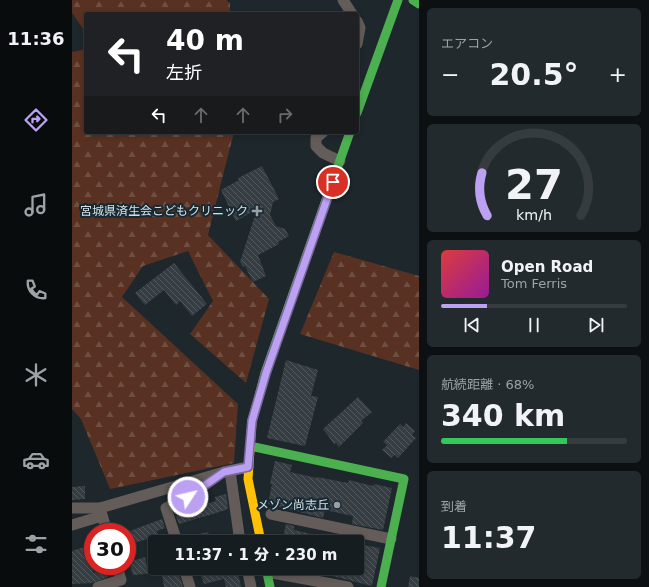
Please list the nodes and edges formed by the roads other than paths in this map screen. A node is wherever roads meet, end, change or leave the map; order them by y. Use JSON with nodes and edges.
{"nodes":[{"id":1,"x":343,"y":0,"type":"edge"},
{"id":2,"x":398,"y":0,"type":"edge"},
{"id":3,"x":413,"y":0,"type":"edge"},
{"id":4,"x":419,"y":4,"type":"edge"},
{"id":5,"x":351,"y":12,"type":"edge"},
{"id":6,"x":359,"y":107,"type":"edge"},
{"id":7,"x":321,"y":134,"type":"edge"},
{"id":8,"x":349,"y":134,"type":"edge"},
{"id":9,"x":340,"y":161,"type":"junction"},
{"id":10,"x":250,"y":446,"type":"junction"},
{"id":11,"x":248,"y":467,"type":"junction"},
{"id":12,"x":227,"y":471,"type":"junction"},
{"id":13,"x":72,"y":508,"type":"edge"},
{"id":14,"x":101,"y":512,"type":"junction"},
{"id":15,"x":271,"y":514,"type":"dead end"},
{"id":16,"x":104,"y":523,"type":"edge"},
{"id":17,"x":72,"y":525,"type":"edge"},
{"id":18,"x":175,"y":535,"type":"edge"},
{"id":19,"x":239,"y":535,"type":"edge"},
{"id":20,"x":260,"y":535,"type":"edge"},
{"id":21,"x":391,"y":538,"type":"junction"},
{"id":22,"x":186,"y":575,"type":"edge"},
{"id":23,"x":248,"y":575,"type":"edge"},
{"id":24,"x":268,"y":575,"type":"edge"},
{"id":25,"x":291,"y":575,"type":"edge"},
{"id":26,"x":122,"y":584,"type":"edge"},
{"id":27,"x":98,"y":587,"type":"edge"},
{"id":28,"x":190,"y":587,"type":"edge"},
{"id":29,"x":251,"y":587,"type":"edge"},
{"id":30,"x":270,"y":587,"type":"edge"},
{"id":31,"x":348,"y":587,"type":"edge"},
{"id":32,"x":381,"y":587,"type":"edge"}],
"edges":[{"from":1,"to":5,"type":"street"},
{"from":2,"to":6,"type":"street"},
{"from":3,"to":4,"type":"street"},
{"from":7,"to":9,"type":"street"},
{"from":8,"to":9,"type":"street"},
{"from":9,"to":10,"type":"street"},
{"from":10,"to":11,"type":"street"},
{"from":10,"to":21,"type":"street"},
{"from":11,"to":12,"type":"street"},
{"from":11,"to":20,"type":"street"},
{"from":12,"to":14,"type":"street"},
{"from":12,"to":18,"type":"street"},
{"from":12,"to":19,"type":"street"},
{"from":13,"to":14,"type":"street"},
{"from":14,"to":16,"type":"street"},
{"from":14,"to":17,"type":"street"},
{"from":15,"to":21,"type":"street"},
{"from":21,"to":32,"type":"street"},
{"from":22,"to":28,"type":"street"},
{"from":23,"to":29,"type":"street"},
{"from":24,"to":30,"type":"street"},
{"from":25,"to":31,"type":"street"},
{"from":26,"to":27,"type":"street"}]}
